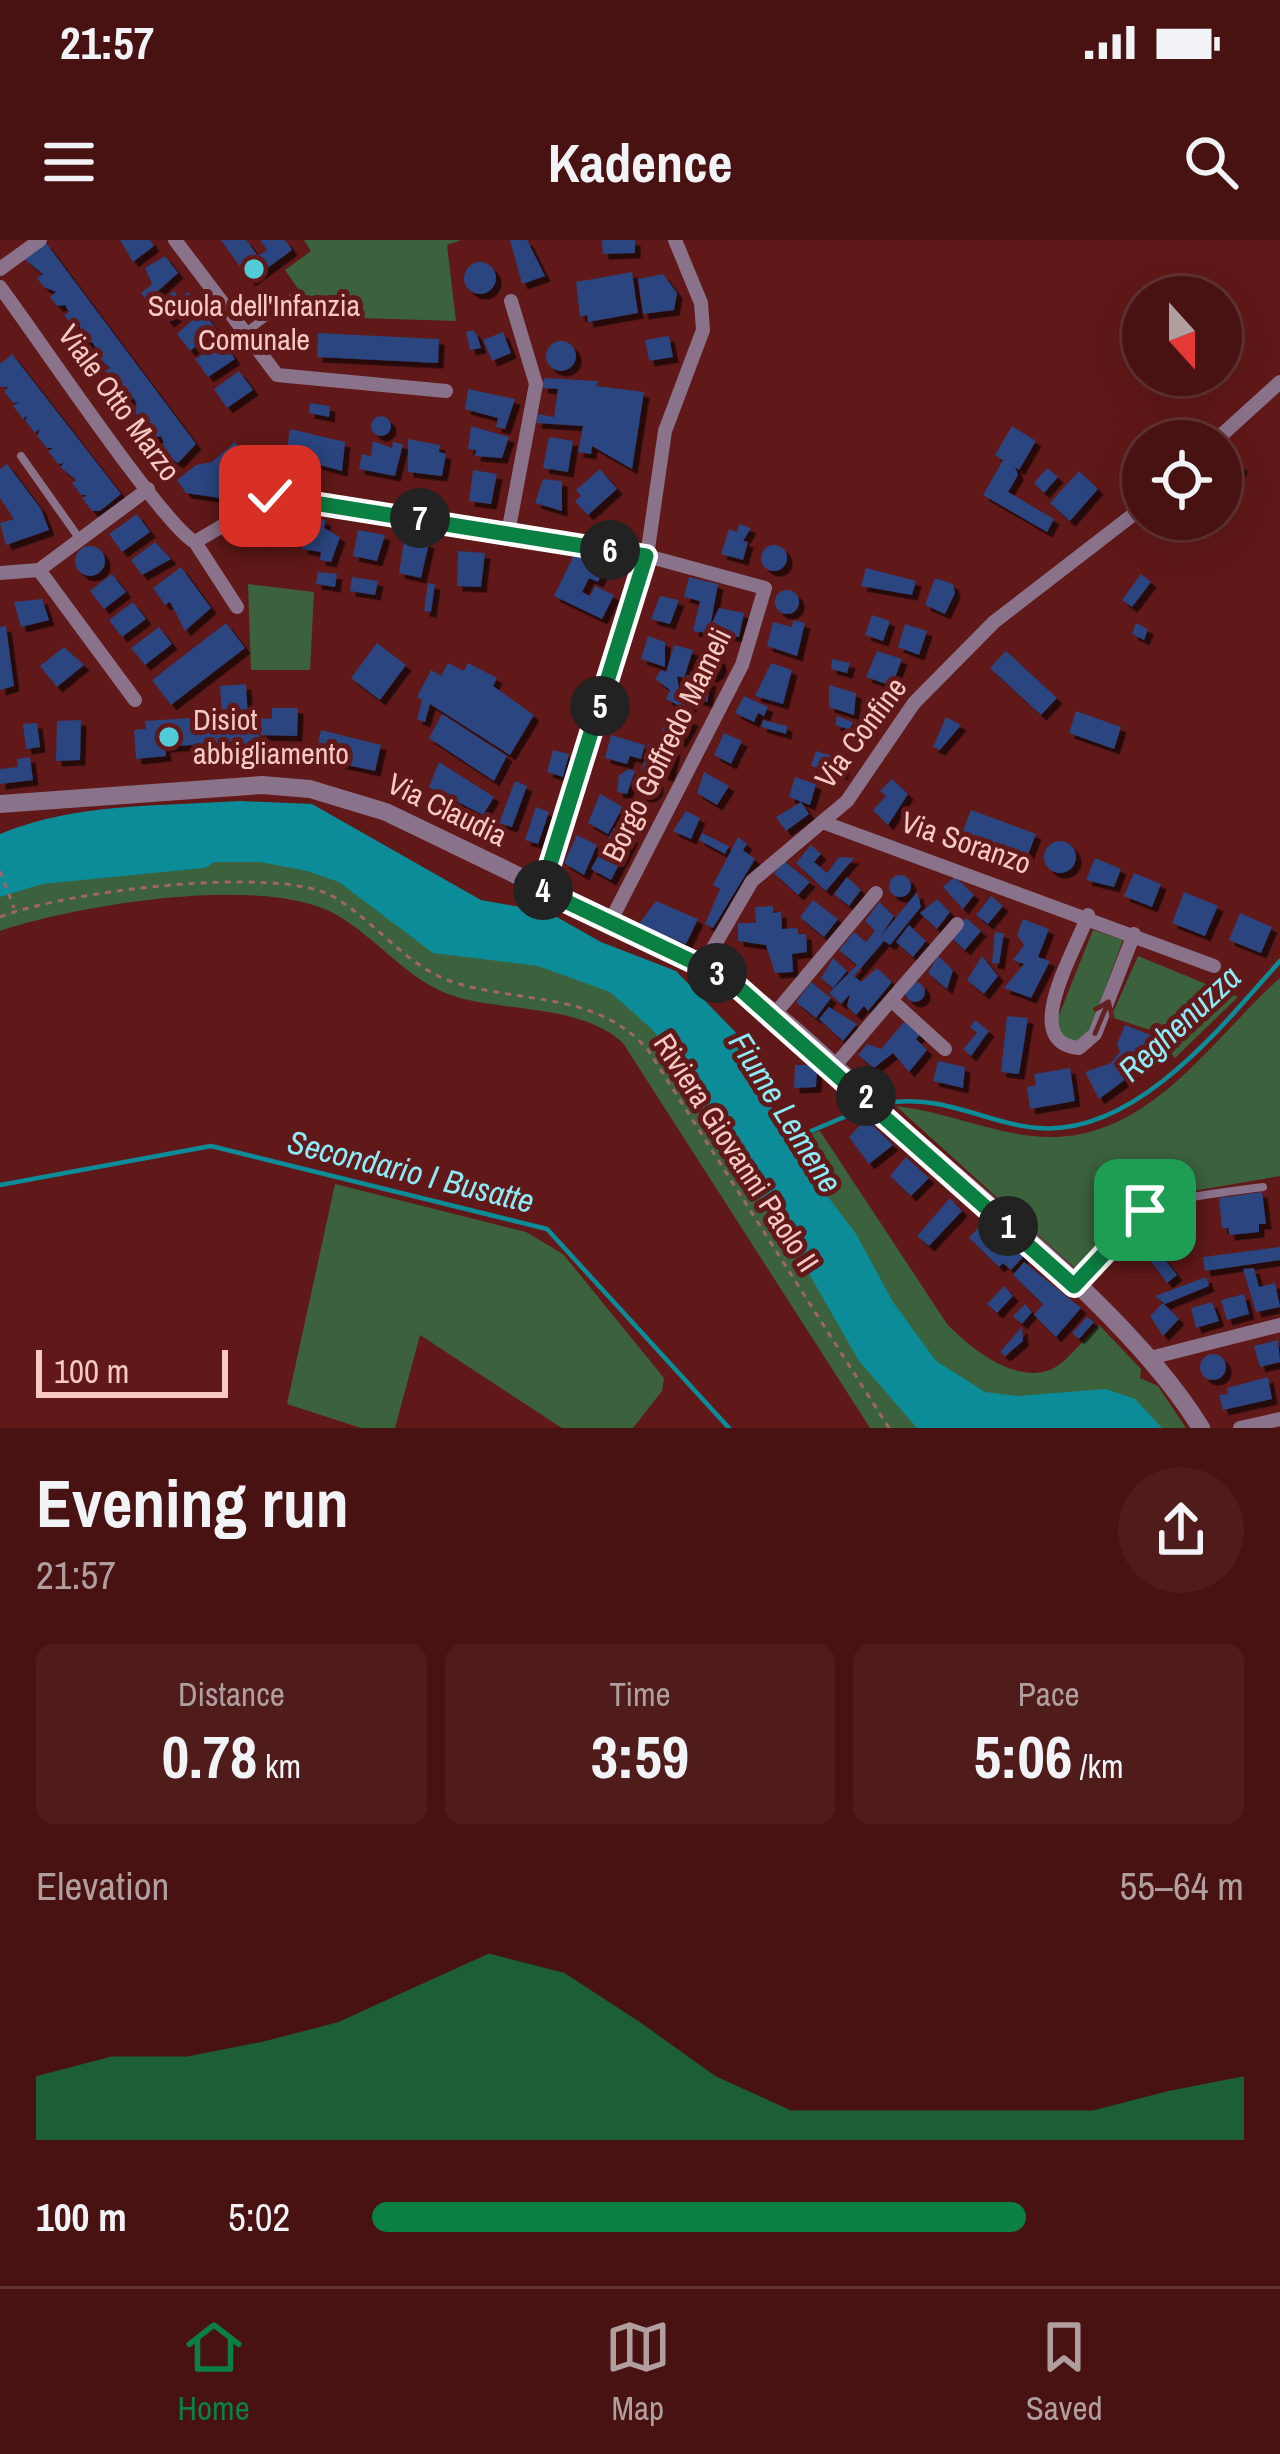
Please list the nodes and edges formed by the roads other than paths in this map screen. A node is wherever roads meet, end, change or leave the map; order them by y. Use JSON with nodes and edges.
{"nodes":[{"id":1,"x":40,"y":240,"type":"edge"},
{"id":2,"x":175,"y":240,"type":"edge"},
{"id":3,"x":675,"y":240,"type":"edge"},
{"id":4,"x":0,"y":269,"type":"edge"},
{"id":5,"x":0,"y":287,"type":"edge"},
{"id":6,"x":293,"y":297,"type":"dead end"},
{"id":7,"x":511,"y":301,"type":"dead end"},
{"id":8,"x":243,"y":334,"type":"junction"},
{"id":9,"x":1280,"y":382,"type":"edge"},
{"id":10,"x":446,"y":392,"type":"dead end"},
{"id":11,"x":1238,"y":420,"type":"edge"},
{"id":12,"x":21,"y":456,"type":"dead end"},
{"id":13,"x":148,"y":489,"type":"junction"},
{"id":14,"x":1122,"y":523,"type":"edge"},
{"id":15,"x":508,"y":532,"type":"junction"},
{"id":16,"x":79,"y":538,"type":"junction"},
{"id":17,"x":195,"y":542,"type":"junction"},
{"id":18,"x":646,"y":556,"type":"junction"},
{"id":19,"x":39,"y":570,"type":"junction"},
{"id":20,"x":0,"y":573,"type":"edge"},
{"id":21,"x":237,"y":607,"type":"dead end"},
{"id":22,"x":135,"y":700,"type":"dead end"},
{"id":23,"x":6,"y":809,"type":"edge"},
{"id":24,"x":825,"y":823,"type":"junction"},
{"id":25,"x":542,"y":890,"type":"junction"},
{"id":26,"x":876,"y":893,"type":"dead end"},
{"id":27,"x":1088,"y":915,"type":"junction"},
{"id":28,"x":610,"y":922,"type":"junction"},
{"id":29,"x":957,"y":924,"type":"dead end"},
{"id":30,"x":1134,"y":934,"type":"junction"},
{"id":31,"x":703,"y":965,"type":"junction"},
{"id":32,"x":1214,"y":966,"type":"dead end"},
{"id":33,"x":891,"y":1000,"type":"junction"},
{"id":34,"x":773,"y":1016,"type":"junction"},
{"id":35,"x":945,"y":1049,"type":"dead end"},
{"id":36,"x":833,"y":1068,"type":"junction"},
{"id":37,"x":1263,"y":1187,"type":"dead end"},
{"id":38,"x":1074,"y":1286,"type":"junction"},
{"id":39,"x":1280,"y":1325,"type":"edge"},
{"id":40,"x":1150,"y":1358,"type":"junction"},
{"id":41,"x":1280,"y":1419,"type":"edge"},
{"id":42,"x":1201,"y":1428,"type":"edge"},
{"id":43,"x":1240,"y":1428,"type":"edge"}],
"edges":[{"from":1,"to":4,"type":"street"},
{"from":2,"to":8,"type":"street"},
{"from":3,"to":18,"type":"street"},
{"from":5,"to":13,"type":"street","name":"Viale Otto Marzo"},
{"from":6,"to":8,"type":"lane"},
{"from":7,"to":15,"type":"street"},
{"from":8,"to":10,"type":"street"},
{"from":9,"to":11,"type":"street"},
{"from":12,"to":16,"type":"lane"},
{"from":13,"to":16,"type":"street"},
{"from":13,"to":17,"type":"street","name":"Viale Otto Marzo"},
{"from":14,"to":24,"type":"street","name":"Via Confine"},
{"from":15,"to":17,"type":"street"},
{"from":15,"to":18,"type":"street"},
{"from":16,"to":19,"type":"street"},
{"from":17,"to":21,"type":"street","name":"Viale Otto Marzo"},
{"from":18,"to":25,"type":"street"},
{"from":18,"to":28,"type":"street","name":"Borgo Goffredo Mameli"},
{"from":19,"to":20,"type":"street"},
{"from":19,"to":22,"type":"street"},
{"from":23,"to":25,"type":"street","name":"Via Claudia"},
{"from":24,"to":27,"type":"street","name":"Via Soranzo"},
{"from":24,"to":31,"type":"street","name":"Via Confine"},
{"from":25,"to":28,"type":"street","name":"Via Claudia"},
{"from":26,"to":34,"type":"street"},
{"from":27,"to":30,"type":"street","name":"Via Soranzo"},
{"from":27,"to":30,"type":"street","one_way":true},
{"from":28,"to":31,"type":"street","name":"Via Claudia"},
{"from":29,"to":33,"type":"street"},
{"from":30,"to":32,"type":"street","name":"Via Soranzo"},
{"from":31,"to":34,"type":"street","name":"Via Claudia"},
{"from":33,"to":35,"type":"street"},
{"from":33,"to":36,"type":"street"},
{"from":34,"to":36,"type":"street","name":"Via Claudia"},
{"from":36,"to":38,"type":"street","name":"Via Claudia"},
{"from":37,"to":38,"type":"lane"},
{"from":38,"to":40,"type":"street","name":"Via Claudia"},
{"from":39,"to":40,"type":"street"},
{"from":40,"to":42,"type":"street","name":"Via Claudia"},
{"from":41,"to":43,"type":"street"}]}
